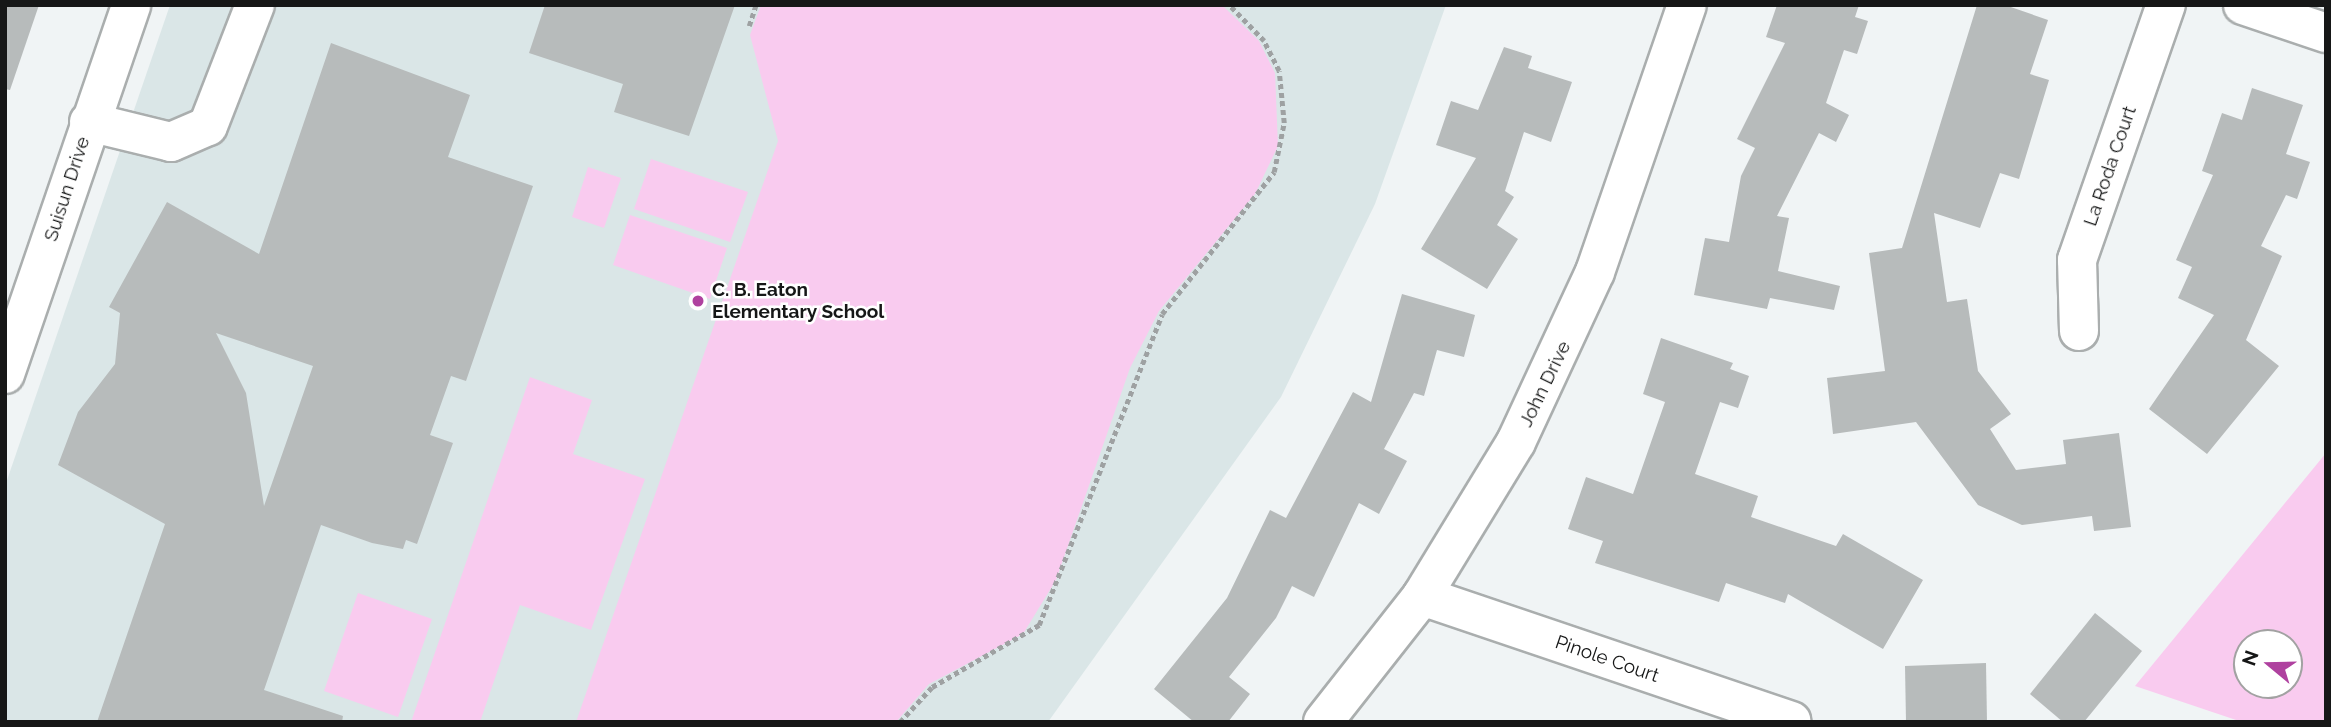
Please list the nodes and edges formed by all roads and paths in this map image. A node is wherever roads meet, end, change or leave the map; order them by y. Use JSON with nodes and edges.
{"nodes":[{"id":1,"x":131,"y":5,"type":"edge"},
{"id":2,"x":255,"y":5,"type":"edge"},
{"id":3,"x":756,"y":5,"type":"edge"},
{"id":4,"x":1229,"y":5,"type":"edge"},
{"id":5,"x":1687,"y":5,"type":"edge"},
{"id":6,"x":2166,"y":5,"type":"edge"},
{"id":7,"x":2243,"y":5,"type":"edge"},
{"id":8,"x":749,"y":26,"type":"dead end"},
{"id":9,"x":2326,"y":33,"type":"edge"},
{"id":10,"x":89,"y":122,"type":"junction"},
{"id":11,"x":2079,"y":331,"type":"dead end"},
{"id":12,"x":5,"y":374,"type":"edge"},
{"id":13,"x":1422,"y":596,"type":"junction"},
{"id":14,"x":1791,"y":721,"type":"edge"},
{"id":15,"x":900,"y":722,"type":"edge"},
{"id":16,"x":1323,"y":722,"type":"edge"}],
"edges":[{"from":1,"to":10,"type":"street","name":"Suisun Drive"},
{"from":2,"to":10,"type":"street"},
{"from":3,"to":8,"type":"path"},
{"from":4,"to":15,"type":"path"},
{"from":5,"to":13,"type":"street","name":"John Drive"},
{"from":6,"to":11,"type":"street","name":"La Roda Court"},
{"from":7,"to":9,"type":"street"},
{"from":10,"to":12,"type":"street","name":"Suisun Drive"},
{"from":13,"to":14,"type":"street","name":"Pinole Court"},
{"from":13,"to":16,"type":"street","name":"John Drive"}]}
